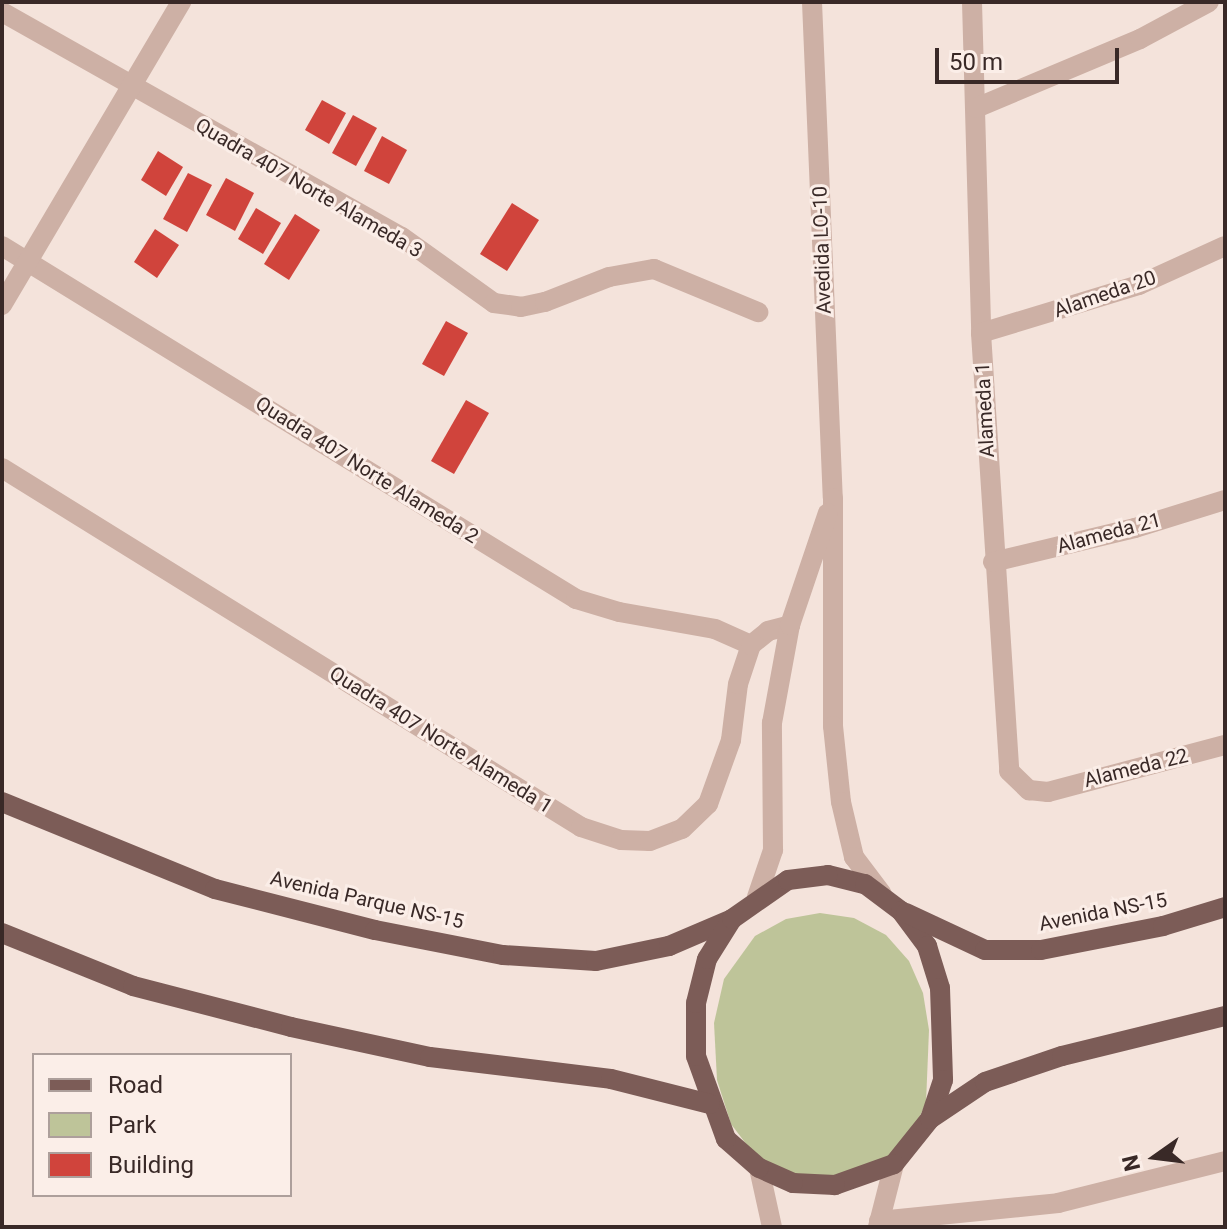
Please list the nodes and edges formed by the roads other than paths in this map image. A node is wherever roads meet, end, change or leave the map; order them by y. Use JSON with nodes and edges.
{"nodes":[{"id":1,"x":181,"y":2,"type":"edge"},
{"id":2,"x":812,"y":2,"type":"edge"},
{"id":3,"x":972,"y":2,"type":"edge"},
{"id":4,"x":1209,"y":2,"type":"edge"},
{"id":5,"x":2,"y":12,"type":"edge"},
{"id":6,"x":129,"y":87,"type":"junction"},
{"id":7,"x":976,"y":108,"type":"junction"},
{"id":8,"x":2,"y":246,"type":"edge"},
{"id":9,"x":1225,"y":246,"type":"edge"},
{"id":10,"x":28,"y":261,"type":"junction"},
{"id":11,"x":2,"y":305,"type":"edge"},
{"id":12,"x":758,"y":312,"type":"dead end"},
{"id":13,"x":981,"y":333,"type":"junction"},
{"id":14,"x":2,"y":468,"type":"edge"},
{"id":15,"x":833,"y":498,"type":"junction"},
{"id":16,"x":1225,"y":500,"type":"edge"},
{"id":17,"x":993,"y":562,"type":"junction"},
{"id":18,"x":790,"y":625,"type":"junction"},
{"id":19,"x":751,"y":645,"type":"junction"},
{"id":20,"x":1225,"y":745,"type":"edge"},
{"id":21,"x":1048,"y":792,"type":"joint"},
{"id":22,"x":2,"y":802,"type":"edge"},
{"id":23,"x":757,"y":897,"type":"junction"},
{"id":24,"x":893,"y":905,"type":"junction"},
{"id":25,"x":1225,"y":907,"type":"edge"},
{"id":26,"x":732,"y":919,"type":"junction"},
{"id":27,"x":2,"y":933,"type":"edge"},
{"id":28,"x":1225,"y":1016,"type":"edge"},
{"id":29,"x":710,"y":1104,"type":"junction"},
{"id":30,"x":930,"y":1119,"type":"junction"},
{"id":31,"x":1225,"y":1161,"type":"edge"},
{"id":32,"x":894,"y":1164,"type":"junction"},
{"id":33,"x":759,"y":1168,"type":"junction"},
{"id":34,"x":878,"y":1224,"type":"edge"},
{"id":35,"x":772,"y":1227,"type":"edge"}],
"edges":[{"from":1,"to":6,"type":"street"},
{"from":2,"to":15,"type":"street","name":"Avedida LO-10"},
{"from":3,"to":7,"type":"street","name":"Alameda 1"},
{"from":4,"to":7,"type":"street"},
{"from":5,"to":6,"type":"street","name":"Quadra 407 Norte Alameda 3"},
{"from":6,"to":10,"type":"street"},
{"from":6,"to":12,"type":"street","name":"Quadra 407 Norte Alameda 3"},
{"from":7,"to":13,"type":"street","name":"Alameda 1"},
{"from":8,"to":10,"type":"street","name":"Quadra 407 Norte Alameda 2"},
{"from":9,"to":13,"type":"street","name":"Alameda 20"},
{"from":10,"to":11,"type":"street"},
{"from":10,"to":19,"type":"street","name":"Quadra 407 Norte Alameda 2"},
{"from":13,"to":17,"type":"street","name":"Alameda 1"},
{"from":14,"to":19,"type":"street","name":"Quadra 407 Norte Alameda 1"},
{"from":15,"to":18,"type":"street"},
{"from":15,"to":24,"type":"street","name":"Avedida LO-10"},
{"from":16,"to":17,"type":"street","name":"Alameda 21"},
{"from":17,"to":21,"type":"street","name":"Alameda 1"},
{"from":18,"to":19,"type":"street"},
{"from":18,"to":23,"type":"street"},
{"from":20,"to":21,"type":"street","name":"Alameda 22"},
{"from":22,"to":26,"type":"main road","name":"Avenida Parque NS-15"},
{"from":23,"to":24,"type":"main road"},
{"from":23,"to":26,"type":"main road"},
{"from":24,"to":25,"type":"main road","name":"Avenida NS-15"},
{"from":24,"to":30,"type":"main road"},
{"from":26,"to":29,"type":"main road"},
{"from":27,"to":29,"type":"main road"},
{"from":28,"to":30,"type":"main road"},
{"from":29,"to":33,"type":"main road"},
{"from":30,"to":32,"type":"main road"},
{"from":31,"to":34,"type":"street"},
{"from":32,"to":33,"type":"main road"},
{"from":32,"to":34,"type":"street"},
{"from":33,"to":35,"type":"street"}]}
